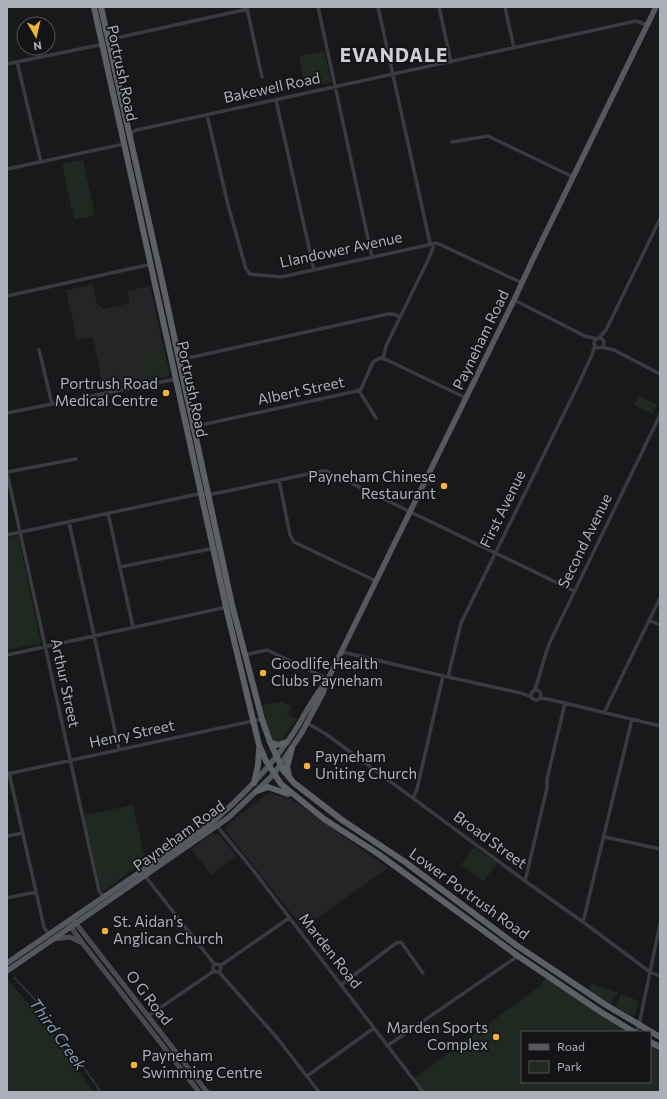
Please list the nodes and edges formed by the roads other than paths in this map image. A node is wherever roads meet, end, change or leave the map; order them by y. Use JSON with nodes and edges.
{"nodes":[{"id":1,"x":94,"y":7,"type":"edge"},
{"id":2,"x":101,"y":7,"type":"edge"},
{"id":3,"x":318,"y":7,"type":"edge"},
{"id":4,"x":378,"y":7,"type":"edge"},
{"id":5,"x":439,"y":7,"type":"edge"},
{"id":6,"x":505,"y":7,"type":"edge"},
{"id":7,"x":656,"y":7,"type":"edge"},
{"id":8,"x":247,"y":8,"type":"edge"},
{"id":9,"x":648,"y":25,"type":"junction"},
{"id":10,"x":105,"y":42,"type":"junction"},
{"id":11,"x":514,"y":48,"type":"junction"},
{"id":12,"x":17,"y":62,"type":"junction"},
{"id":13,"x":451,"y":62,"type":"junction"},
{"id":14,"x":7,"y":64,"type":"edge"},
{"id":15,"x":392,"y":75,"type":"junction"},
{"id":16,"x":262,"y":77,"type":"dead end"},
{"id":17,"x":335,"y":87,"type":"junction"},
{"id":18,"x":276,"y":100,"type":"junction"},
{"id":19,"x":207,"y":115,"type":"junction"},
{"id":20,"x":136,"y":130,"type":"junction"},
{"id":21,"x":129,"y":131,"type":"junction"},
{"id":22,"x":452,"y":142,"type":"dead end"},
{"id":23,"x":124,"y":144,"type":"junction"},
{"id":24,"x":134,"y":155,"type":"junction"},
{"id":25,"x":42,"y":162,"type":"junction"},
{"id":26,"x":7,"y":169,"type":"edge"},
{"id":27,"x":574,"y":177,"type":"junction"},
{"id":28,"x":660,"y":219,"type":"edge"},
{"id":29,"x":435,"y":242,"type":"junction"},
{"id":30,"x":430,"y":243,"type":"junction"},
{"id":31,"x":372,"y":257,"type":"junction"},
{"id":32,"x":155,"y":263,"type":"junction"},
{"id":33,"x":314,"y":270,"type":"junction"},
{"id":34,"x":522,"y":283,"type":"junction"},
{"id":35,"x":7,"y":296,"type":"edge"},
{"id":36,"x":514,"y":300,"type":"junction"},
{"id":37,"x":400,"y":317,"type":"junction"},
{"id":38,"x":606,"y":330,"type":"junction"},
{"id":39,"x":585,"y":336,"type":"junction"},
{"id":40,"x":598,"y":338,"type":"junction"},
{"id":41,"x":604,"y":342,"type":"junction"},
{"id":42,"x":594,"y":344,"type":"junction"},
{"id":43,"x":600,"y":347,"type":"junction"},
{"id":44,"x":39,"y":350,"type":"dead end"},
{"id":45,"x":614,"y":350,"type":"junction"},
{"id":46,"x":592,"y":355,"type":"junction"},
{"id":47,"x":383,"y":359,"type":"junction"},
{"id":48,"x":179,"y":360,"type":"junction"},
{"id":49,"x":659,"y":373,"type":"edge"},
{"id":50,"x":176,"y":379,"type":"junction"},
{"id":51,"x":359,"y":391,"type":"junction"},
{"id":52,"x":466,"y":398,"type":"junction"},
{"id":53,"x":52,"y":404,"type":"junction"},
{"id":54,"x":7,"y":413,"type":"edge"},
{"id":55,"x":660,"y":414,"type":"edge"},
{"id":56,"x":376,"y":418,"type":"dead end"},
{"id":57,"x":190,"y":428,"type":"junction"},
{"id":58,"x":76,"y":459,"type":"dead end"},
{"id":59,"x":7,"y":472,"type":"edge"},
{"id":60,"x":279,"y":480,"type":"junction"},
{"id":61,"x":202,"y":493,"type":"junction"},
{"id":62,"x":208,"y":495,"type":"junction"},
{"id":63,"x":411,"y":511,"type":"junction"},
{"id":64,"x":108,"y":513,"type":"junction"},
{"id":65,"x":69,"y":522,"type":"junction"},
{"id":66,"x":20,"y":532,"type":"junction"},
{"id":67,"x":7,"y":535,"type":"edge"},
{"id":68,"x":217,"y":547,"type":"junction"},
{"id":69,"x":495,"y":553,"type":"junction"},
{"id":70,"x":120,"y":567,"type":"junction"},
{"id":71,"x":376,"y":581,"type":"junction"},
{"id":72,"x":574,"y":591,"type":"junction"},
{"id":73,"x":660,"y":598,"type":"edge"},
{"id":74,"x":229,"y":606,"type":"junction"},
{"id":75,"x":649,"y":620,"type":"junction"},
{"id":76,"x":660,"y":626,"type":"edge"},
{"id":77,"x":133,"y":627,"type":"junction"},
{"id":78,"x":95,"y":635,"type":"junction"},
{"id":79,"x":45,"y":646,"type":"junction"},
{"id":80,"x":342,"y":652,"type":"junction"},
{"id":81,"x":7,"y":655,"type":"edge"},
{"id":82,"x":244,"y":655,"type":"junction"},
{"id":83,"x":443,"y":676,"type":"junction"},
{"id":84,"x":448,"y":677,"type":"junction"},
{"id":85,"x":327,"y":681,"type":"junction"},
{"id":86,"x":538,"y":681,"type":"junction"},
{"id":87,"x":534,"y":691,"type":"junction"},
{"id":88,"x":521,"y":693,"type":"junction"},
{"id":89,"x":540,"y":695,"type":"junction"},
{"id":90,"x":531,"y":697,"type":"junction"},
{"id":91,"x":565,"y":704,"type":"junction"},
{"id":92,"x":604,"y":713,"type":"junction"},
{"id":93,"x":262,"y":719,"type":"junction"},
{"id":94,"x":632,"y":719,"type":"junction"},
{"id":95,"x":253,"y":721,"type":"junction"},
{"id":96,"x":307,"y":723,"type":"junction"},
{"id":97,"x":660,"y":726,"type":"edge"},
{"id":98,"x":270,"y":742,"type":"junction"},
{"id":99,"x":287,"y":742,"type":"junction"},
{"id":100,"x":259,"y":745,"type":"junction"},
{"id":101,"x":292,"y":748,"type":"junction"},
{"id":102,"x":119,"y":749,"type":"junction"},
{"id":103,"x":276,"y":756,"type":"junction"},
{"id":104,"x":70,"y":759,"type":"junction"},
{"id":105,"x":280,"y":765,"type":"junction"},
{"id":106,"x":269,"y":766,"type":"junction"},
{"id":107,"x":8,"y":774,"type":"edge"},
{"id":108,"x":274,"y":774,"type":"junction"},
{"id":109,"x":291,"y":780,"type":"junction"},
{"id":110,"x":254,"y":783,"type":"junction"},
{"id":111,"x":257,"y":792,"type":"junction"},
{"id":112,"x":297,"y":798,"type":"junction"},
{"id":113,"x":412,"y":798,"type":"junction"},
{"id":114,"x":217,"y":826,"type":"junction"},
{"id":115,"x":23,"y":833,"type":"junction"},
{"id":116,"x":7,"y":836,"type":"edge"},
{"id":117,"x":605,"y":837,"type":"junction"},
{"id":118,"x":381,"y":847,"type":"junction"},
{"id":119,"x":660,"y":849,"type":"edge"},
{"id":120,"x":388,"y":861,"type":"junction"},
{"id":121,"x":405,"y":862,"type":"junction"},
{"id":122,"x":145,"y":876,"type":"junction"},
{"id":123,"x":525,"y":881,"type":"junction"},
{"id":124,"x":36,"y":892,"type":"junction"},
{"id":125,"x":104,"y":897,"type":"junction"},
{"id":126,"x":7,"y":898,"type":"edge"},
{"id":127,"x":290,"y":918,"type":"junction"},
{"id":128,"x":584,"y":922,"type":"junction"},
{"id":129,"x":71,"y":923,"type":"junction"},
{"id":130,"x":660,"y":924,"type":"edge"},
{"id":131,"x":51,"y":937,"type":"junction"},
{"id":132,"x":514,"y":943,"type":"junction"},
{"id":133,"x":84,"y":945,"type":"junction"},
{"id":134,"x":518,"y":956,"type":"junction"},
{"id":135,"x":533,"y":956,"type":"junction"},
{"id":136,"x":7,"y":963,"type":"edge"},
{"id":137,"x":215,"y":965,"type":"junction"},
{"id":138,"x":220,"y":966,"type":"junction"},
{"id":139,"x":214,"y":971,"type":"junction"},
{"id":140,"x":7,"y":972,"type":"edge"},
{"id":141,"x":219,"y":972,"type":"junction"},
{"id":142,"x":650,"y":972,"type":"junction"},
{"id":143,"x":423,"y":973,"type":"dead end"},
{"id":144,"x":660,"y":976,"type":"edge"},
{"id":145,"x":341,"y":985,"type":"junction"},
{"id":146,"x":610,"y":1008,"type":"junction"},
{"id":147,"x":148,"y":1016,"type":"junction"},
{"id":148,"x":626,"y":1018,"type":"junction"},
{"id":149,"x":142,"y":1020,"type":"junction"},
{"id":150,"x":614,"y":1020,"type":"junction"},
{"id":151,"x":639,"y":1026,"type":"junction"},
{"id":152,"x":374,"y":1028,"type":"junction"},
{"id":153,"x":633,"y":1031,"type":"edge"},
{"id":154,"x":636,"y":1031,"type":"edge"},
{"id":155,"x":649,"y":1031,"type":"edge"},
{"id":156,"x":651,"y":1032,"type":"edge"},
{"id":157,"x":660,"y":1037,"type":"edge"},
{"id":158,"x":651,"y":1042,"type":"edge"},
{"id":159,"x":387,"y":1046,"type":"junction"},
{"id":160,"x":660,"y":1047,"type":"edge"},
{"id":161,"x":307,"y":1076,"type":"junction"},
{"id":162,"x":198,"y":1092,"type":"edge"},
{"id":163,"x":207,"y":1092,"type":"edge"},
{"id":164,"x":319,"y":1092,"type":"edge"},
{"id":165,"x":423,"y":1092,"type":"edge"}],
"edges":[{"from":1,"to":10,"type":"highway","name":"Portrush Road"},
{"from":2,"to":10,"type":"highway","name":"Portrush Road"},
{"from":3,"to":17,"type":"street"},
{"from":4,"to":15,"type":"street"},
{"from":5,"to":13,"type":"street"},
{"from":6,"to":11,"type":"street"},
{"from":7,"to":9,"type":"main road","name":"Payneham Road"},
{"from":8,"to":10,"type":"street"},
{"from":8,"to":16,"type":"street"},
{"from":9,"to":11,"type":"street","name":"Bakewell Road"},
{"from":9,"to":27,"type":"main road","name":"Payneham Road"},
{"from":10,"to":12,"type":"street"},
{"from":10,"to":21,"type":"highway","name":"Portrush Road"},
{"from":10,"to":23,"type":"highway","name":"Portrush Road"},
{"from":11,"to":13,"type":"street","name":"Bakewell Road"},
{"from":12,"to":14,"type":"street"},
{"from":12,"to":25,"type":"street"},
{"from":13,"to":15,"type":"street","name":"Bakewell Road"},
{"from":15,"to":17,"type":"street","name":"Bakewell Road"},
{"from":15,"to":30,"type":"street"},
{"from":17,"to":18,"type":"street","name":"Bakewell Road"},
{"from":17,"to":31,"type":"street"},
{"from":18,"to":19,"type":"street","name":"Bakewell Road"},
{"from":18,"to":33,"type":"street"},
{"from":19,"to":20,"type":"street","name":"Bakewell Road"},
{"from":19,"to":33,"type":"street","name":"Llandower Avenue"},
{"from":20,"to":21,"type":"street","name":"Bakewell Road"},
{"from":20,"to":21,"type":"street","name":"Bakewell Road"},
{"from":21,"to":23,"type":"highway"},
{"from":21,"to":24,"type":"highway","name":"Portrush Road"},
{"from":22,"to":27,"type":"street"},
{"from":23,"to":24,"type":"highway"},
{"from":23,"to":25,"type":"street"},
{"from":23,"to":32,"type":"highway","name":"Portrush Road"},
{"from":24,"to":32,"type":"highway","name":"Portrush Road"},
{"from":25,"to":26,"type":"street"},
{"from":27,"to":34,"type":"main road","name":"Payneham Road"},
{"from":28,"to":38,"type":"street"},
{"from":29,"to":30,"type":"street","name":"Llandower Avenue"},
{"from":29,"to":34,"type":"street"},
{"from":29,"to":37,"type":"street"},
{"from":30,"to":31,"type":"street","name":"Llandower Avenue"},
{"from":31,"to":33,"type":"street","name":"Llandower Avenue"},
{"from":32,"to":35,"type":"street"},
{"from":32,"to":48,"type":"highway","name":"Portrush Road"},
{"from":32,"to":50,"type":"highway","name":"Portrush Road"},
{"from":34,"to":36,"type":"main road","name":"Payneham Road"},
{"from":36,"to":39,"type":"street"},
{"from":36,"to":52,"type":"main road","name":"Payneham Road"},
{"from":37,"to":47,"type":"street"},
{"from":37,"to":48,"type":"street"},
{"from":38,"to":40,"type":"street"},
{"from":38,"to":41,"type":"street"},
{"from":39,"to":40,"type":"street"},
{"from":39,"to":42,"type":"street"},
{"from":40,"to":41,"type":"street"},
{"from":40,"to":42,"type":"street","name":"First Avenue"},
{"from":41,"to":43,"type":"street"},
{"from":41,"to":45,"type":"street"},
{"from":42,"to":43,"type":"street"},
{"from":42,"to":46,"type":"street","name":"First Avenue"},
{"from":43,"to":45,"type":"street"},
{"from":43,"to":46,"type":"street","name":"First Avenue"},
{"from":44,"to":53,"type":"street"},
{"from":45,"to":49,"type":"street"},
{"from":46,"to":69,"type":"street","name":"First Avenue"},
{"from":47,"to":51,"type":"street","name":"Albert Street"},
{"from":47,"to":52,"type":"street"},
{"from":48,"to":57,"type":"highway","name":"Portrush Road"},
{"from":50,"to":53,"type":"street"},
{"from":50,"to":57,"type":"highway","name":"Portrush Road"},
{"from":51,"to":56,"type":"street"},
{"from":51,"to":57,"type":"street","name":"Albert Street"},
{"from":52,"to":63,"type":"main road","name":"Payneham Road"},
{"from":53,"to":54,"type":"street"},
{"from":55,"to":72,"type":"street","name":"Second Avenue"},
{"from":57,"to":61,"type":"highway","name":"Portrush Road"},
{"from":57,"to":62,"type":"highway","name":"Portrush Road"},
{"from":58,"to":59,"type":"street"},
{"from":59,"to":66,"type":"street","name":"Arthur Street"},
{"from":60,"to":62,"type":"street"},
{"from":60,"to":63,"type":"street"},
{"from":60,"to":71,"type":"street"},
{"from":61,"to":62,"type":"street"},
{"from":61,"to":64,"type":"street"},
{"from":61,"to":68,"type":"highway","name":"Portrush Road"},
{"from":62,"to":68,"type":"highway","name":"Portrush Road"},
{"from":63,"to":69,"type":"street"},
{"from":63,"to":71,"type":"main road","name":"Payneham Road"},
{"from":64,"to":65,"type":"street"},
{"from":64,"to":70,"type":"street"},
{"from":65,"to":66,"type":"street"},
{"from":65,"to":78,"type":"street"},
{"from":66,"to":67,"type":"street"},
{"from":66,"to":79,"type":"street","name":"Arthur Street"},
{"from":68,"to":70,"type":"street"},
{"from":68,"to":74,"type":"highway","name":"Portrush Road"},
{"from":69,"to":72,"type":"street"},
{"from":69,"to":84,"type":"street","name":"First Avenue"},
{"from":70,"to":77,"type":"street"},
{"from":71,"to":80,"type":"main road","name":"Payneham Road"},
{"from":72,"to":86,"type":"street","name":"Second Avenue"},
{"from":73,"to":75,"type":"street"},
{"from":74,"to":77,"type":"street"},
{"from":74,"to":82,"type":"highway","name":"Portrush Road"},
{"from":74,"to":95,"type":"highway","name":"Portrush Road"},
{"from":75,"to":76,"type":"street"},
{"from":75,"to":92,"type":"street"},
{"from":77,"to":78,"type":"street"},
{"from":78,"to":79,"type":"street"},
{"from":78,"to":102,"type":"street"},
{"from":79,"to":81,"type":"street"},
{"from":79,"to":104,"type":"street","name":"Arthur Street"},
{"from":80,"to":83,"type":"street"},
{"from":80,"to":85,"type":"main road","name":"Payneham Road"},
{"from":82,"to":85,"type":"street"},
{"from":82,"to":93,"type":"highway","name":"Portrush Road"},
{"from":83,"to":84,"type":"street"},
{"from":83,"to":113,"type":"street"},
{"from":84,"to":88,"type":"street"},
{"from":85,"to":96,"type":"main road","name":"Payneham Road"},
{"from":85,"to":99,"type":"main road","name":"Payneham Road"},
{"from":86,"to":87,"type":"street","name":"Second Avenue"},
{"from":86,"to":89,"type":"street","name":"Second Avenue"},
{"from":87,"to":88,"type":"street"},
{"from":87,"to":89,"type":"street"},
{"from":87,"to":90,"type":"street","name":"Second Avenue"},
{"from":88,"to":90,"type":"street"},
{"from":89,"to":90,"type":"street"},
{"from":89,"to":91,"type":"street"},
{"from":91,"to":92,"type":"street"},
{"from":91,"to":123,"type":"street"},
{"from":92,"to":94,"type":"street"},
{"from":93,"to":95,"type":"street","name":"Henry Street"},
{"from":93,"to":98,"type":"highway","name":"Portrush Road"},
{"from":94,"to":97,"type":"street"},
{"from":94,"to":117,"type":"street"},
{"from":95,"to":100,"type":"highway","name":"Portrush Road"},
{"from":95,"to":102,"type":"street","name":"Henry Street"},
{"from":96,"to":101,"type":"main road","name":"Payneham Road"},
{"from":96,"to":113,"type":"street","name":"Broad Street"},
{"from":98,"to":99,"type":"highway"},
{"from":98,"to":103,"type":"highway","name":"Portrush Road"},
{"from":99,"to":103,"type":"main road","name":"Payneham Road"},
{"from":100,"to":106,"type":"highway","name":"Portrush Road"},
{"from":100,"to":110,"type":"highway"},
{"from":101,"to":105,"type":"main road","name":"Payneham Road"},
{"from":101,"to":109,"type":"highway"},
{"from":102,"to":104,"type":"street","name":"Henry Street"},
{"from":103,"to":105,"type":"highway","name":"Lower Portrush Road"},
{"from":103,"to":106,"type":"main road","name":"Payneham Road"},
{"from":104,"to":107,"type":"street","name":"Henry Street"},
{"from":104,"to":125,"type":"street","name":"Arthur Street"},
{"from":105,"to":108,"type":"main road","name":"Payneham Road"},
{"from":105,"to":109,"type":"highway","name":"Lower Portrush Road"},
{"from":106,"to":108,"type":"highway","name":"Portrush Road"},
{"from":106,"to":110,"type":"main road","name":"Payneham Road"},
{"from":107,"to":115,"type":"street"},
{"from":108,"to":111,"type":"main road","name":"Payneham Road"},
{"from":108,"to":112,"type":"highway","name":"Lower Portrush Road"},
{"from":109,"to":118,"type":"highway","name":"Lower Portrush Road"},
{"from":110,"to":125,"type":"main road","name":"Payneham Road"},
{"from":111,"to":112,"type":"highway"},
{"from":111,"to":114,"type":"main road","name":"Payneham Road"},
{"from":112,"to":120,"type":"highway","name":"Lower Portrush Road"},
{"from":113,"to":123,"type":"street","name":"Broad Street"},
{"from":114,"to":122,"type":"main road","name":"Payneham Road"},
{"from":114,"to":127,"type":"street","name":"Marden Road"},
{"from":115,"to":116,"type":"street"},
{"from":115,"to":124,"type":"street"},
{"from":117,"to":119,"type":"street"},
{"from":117,"to":128,"type":"street"},
{"from":118,"to":120,"type":"highway"},
{"from":118,"to":121,"type":"highway","name":"Lower Portrush Road"},
{"from":120,"to":121,"type":"highway"},
{"from":120,"to":134,"type":"highway","name":"Lower Portrush Road"},
{"from":121,"to":132,"type":"highway","name":"Lower Portrush Road"},
{"from":122,"to":129,"type":"main road","name":"Payneham Road"},
{"from":122,"to":137,"type":"street"},
{"from":123,"to":128,"type":"street","name":"Broad Street"},
{"from":124,"to":126,"type":"street"},
{"from":124,"to":131,"type":"street"},
{"from":125,"to":129,"type":"main road","name":"Payneham Road"},
{"from":127,"to":138,"type":"street"},
{"from":127,"to":145,"type":"street","name":"Marden Road"},
{"from":128,"to":142,"type":"street","name":"Broad Street"},
{"from":129,"to":131,"type":"main road","name":"Payneham Road"},
{"from":129,"to":133,"type":"main road","name":"O G Road"},
{"from":129,"to":147,"type":"main road","name":"O G Road"},
{"from":130,"to":142,"type":"street"},
{"from":131,"to":133,"type":"main road"},
{"from":131,"to":136,"type":"main road","name":"Payneham Road"},
{"from":131,"to":140,"type":"main road","name":"Payneham Road"},
{"from":132,"to":134,"type":"highway"},
{"from":132,"to":135,"type":"highway","name":"Lower Portrush Road"},
{"from":133,"to":149,"type":"main road","name":"O G Road"},
{"from":134,"to":135,"type":"highway"},
{"from":134,"to":150,"type":"highway","name":"Lower Portrush Road"},
{"from":134,"to":159,"type":"street"},
{"from":135,"to":146,"type":"highway","name":"Lower Portrush Road"},
{"from":137,"to":138,"type":"street"},
{"from":137,"to":139,"type":"street"},
{"from":138,"to":141,"type":"street"},
{"from":139,"to":141,"type":"street"},
{"from":139,"to":147,"type":"street"},
{"from":141,"to":161,"type":"street"},
{"from":142,"to":144,"type":"street","name":"Broad Street"},
{"from":142,"to":151,"type":"street"},
{"from":143,"to":145,"type":"street"},
{"from":145,"to":152,"type":"street","name":"Marden Road"},
{"from":146,"to":148,"type":"highway","name":"Lower Portrush Road"},
{"from":146,"to":150,"type":"highway"},
{"from":147,"to":149,"type":"main road"},
{"from":147,"to":163,"type":"main road","name":"O G Road"},
{"from":148,"to":150,"type":"highway"},
{"from":148,"to":151,"type":"highway","name":"Lower Portrush Road"},
{"from":149,"to":162,"type":"main road","name":"O G Road"},
{"from":150,"to":153,"type":"highway","name":"Lower Portrush Road"},
{"from":151,"to":154,"type":"street"},
{"from":151,"to":155,"type":"highway","name":"Lower Portrush Road"},
{"from":152,"to":159,"type":"street","name":"Marden Road"},
{"from":152,"to":161,"type":"street"},
{"from":156,"to":157,"type":"highway","name":"Lower Portrush Road"},
{"from":158,"to":160,"type":"highway"},
{"from":159,"to":165,"type":"street","name":"Marden Road"},
{"from":161,"to":164,"type":"street"}]}
